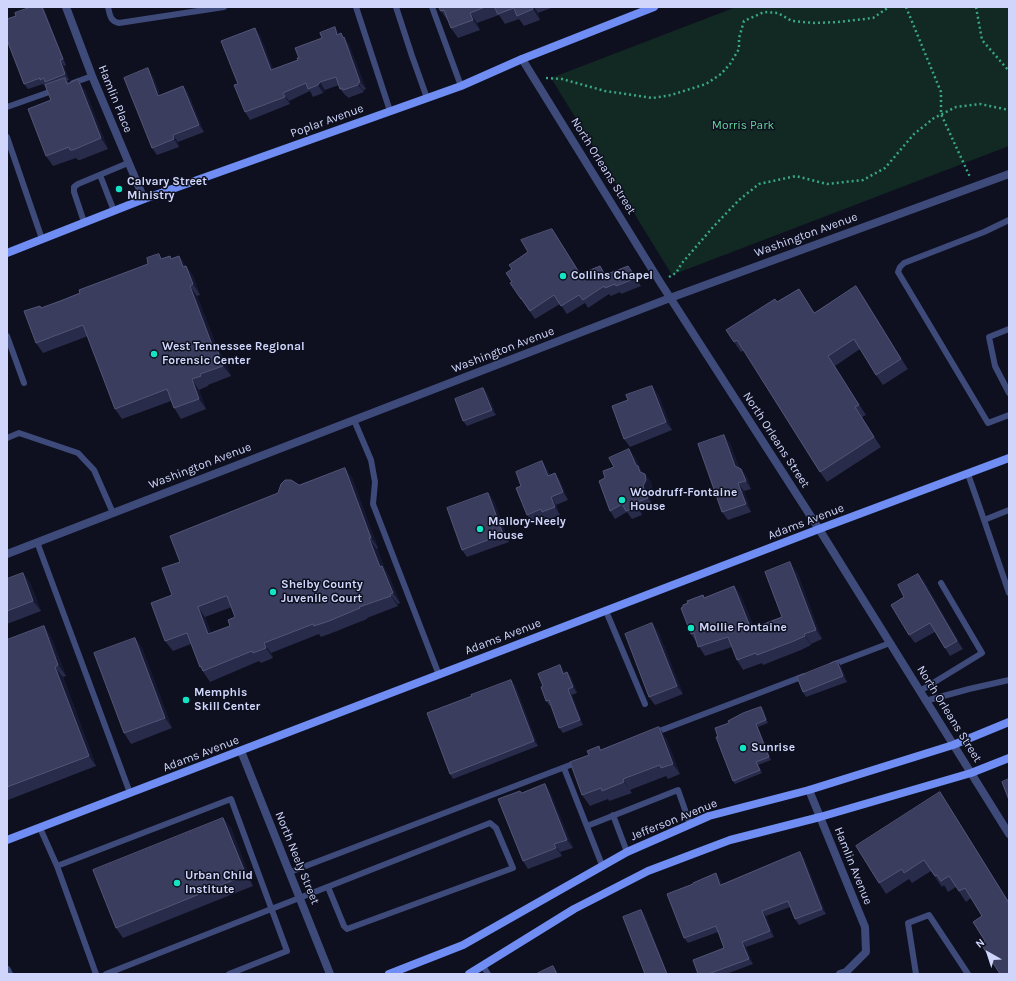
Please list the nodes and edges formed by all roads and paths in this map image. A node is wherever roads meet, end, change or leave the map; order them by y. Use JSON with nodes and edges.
{"nodes":[{"id":1,"x":66,"y":7,"type":"edge"},
{"id":2,"x":108,"y":7,"type":"edge"},
{"id":3,"x":224,"y":7,"type":"edge"},
{"id":4,"x":356,"y":7,"type":"edge"},
{"id":5,"x":396,"y":7,"type":"edge"},
{"id":6,"x":432,"y":7,"type":"edge"},
{"id":7,"x":654,"y":7,"type":"edge"},
{"id":8,"x":889,"y":7,"type":"edge"},
{"id":9,"x":906,"y":7,"type":"edge"},
{"id":10,"x":976,"y":7,"type":"edge"},
{"id":11,"x":522,"y":59,"type":"junction"},
{"id":12,"x":1009,"y":71,"type":"edge"},
{"id":13,"x":92,"y":76,"type":"junction"},
{"id":14,"x":533,"y":76,"type":"junction"},
{"id":15,"x":461,"y":86,"type":"junction"},
{"id":16,"x":427,"y":98,"type":"junction"},
{"id":17,"x":7,"y":107,"type":"edge"},
{"id":18,"x":1009,"y":110,"type":"edge"},
{"id":19,"x":390,"y":111,"type":"junction"},
{"id":20,"x":941,"y":114,"type":"junction"},
{"id":21,"x":7,"y":137,"type":"edge"},
{"id":22,"x":128,"y":163,"type":"junction"},
{"id":23,"x":1009,"y":174,"type":"edge"},
{"id":24,"x":100,"y":175,"type":"junction"},
{"id":25,"x":974,"y":186,"type":"junction"},
{"id":26,"x":144,"y":199,"type":"junction"},
{"id":27,"x":114,"y":211,"type":"junction"},
{"id":28,"x":1009,"y":220,"type":"edge"},
{"id":29,"x":84,"y":222,"type":"junction"},
{"id":30,"x":42,"y":239,"type":"junction"},
{"id":31,"x":7,"y":254,"type":"edge"},
{"id":32,"x":660,"y":282,"type":"junction"},
{"id":33,"x":670,"y":298,"type":"junction"},
{"id":34,"x":1009,"y":329,"type":"edge"},
{"id":35,"x":7,"y":336,"type":"edge"},
{"id":36,"x":24,"y":383,"type":"dead end"},
{"id":37,"x":1009,"y":393,"type":"edge"},
{"id":38,"x":1009,"y":415,"type":"edge"},
{"id":39,"x":354,"y":420,"type":"junction"},
{"id":40,"x":7,"y":438,"type":"edge"},
{"id":41,"x":1009,"y":458,"type":"edge"},
{"id":42,"x":968,"y":474,"type":"junction"},
{"id":43,"x":1009,"y":510,"type":"edge"},
{"id":44,"x":113,"y":513,"type":"junction"},
{"id":45,"x":984,"y":520,"type":"junction"},
{"id":46,"x":819,"y":529,"type":"junction"},
{"id":47,"x":37,"y":542,"type":"junction"},
{"id":48,"x":7,"y":554,"type":"edge"},
{"id":49,"x":941,"y":583,"type":"dead end"},
{"id":50,"x":1009,"y":593,"type":"edge"},
{"id":51,"x":606,"y":611,"type":"junction"},
{"id":52,"x":890,"y":643,"type":"junction"},
{"id":53,"x":823,"y":668,"type":"edge"},
{"id":54,"x":808,"y":674,"type":"edge"},
{"id":55,"x":439,"y":675,"type":"junction"},
{"id":56,"x":1009,"y":680,"type":"edge"},
{"id":57,"x":920,"y":691,"type":"junction"},
{"id":58,"x":926,"y":700,"type":"junction"},
{"id":59,"x":646,"y":704,"type":"edge"},
{"id":60,"x":1009,"y":722,"type":"edge"},
{"id":61,"x":646,"y":736,"type":"edge"},
{"id":62,"x":953,"y":745,"type":"junction"},
{"id":63,"x":241,"y":751,"type":"junction"},
{"id":64,"x":1009,"y":758,"type":"edge"},
{"id":65,"x":586,"y":759,"type":"edge"},
{"id":66,"x":564,"y":768,"type":"junction"},
{"id":67,"x":971,"y":772,"type":"junction"},
{"id":68,"x":809,"y":790,"type":"junction"},
{"id":69,"x":130,"y":793,"type":"junction"},
{"id":70,"x":613,"y":815,"type":"junction"},
{"id":71,"x":820,"y":817,"type":"junction"},
{"id":72,"x":690,"y":824,"type":"junction"},
{"id":73,"x":587,"y":826,"type":"junction"},
{"id":74,"x":40,"y":828,"type":"junction"},
{"id":75,"x":1009,"y":834,"type":"edge"},
{"id":76,"x":7,"y":840,"type":"edge"},
{"id":77,"x":626,"y":852,"type":"junction"},
{"id":78,"x":602,"y":865,"type":"junction"},
{"id":79,"x":57,"y":866,"type":"junction"},
{"id":80,"x":290,"y":872,"type":"junction"},
{"id":81,"x":328,"y":887,"type":"junction"},
{"id":82,"x":300,"y":898,"type":"junction"},
{"id":83,"x":272,"y":909,"type":"junction"},
{"id":84,"x":483,"y":966,"type":"junction"},
{"id":85,"x":7,"y":970,"type":"edge"},
{"id":86,"x":9,"y":974,"type":"edge"},
{"id":87,"x":96,"y":974,"type":"edge"},
{"id":88,"x":106,"y":974,"type":"edge"},
{"id":89,"x":229,"y":974,"type":"edge"},
{"id":90,"x":330,"y":974,"type":"edge"},
{"id":91,"x":389,"y":974,"type":"edge"},
{"id":92,"x":468,"y":974,"type":"edge"},
{"id":93,"x":488,"y":974,"type":"edge"},
{"id":94,"x":840,"y":974,"type":"edge"},
{"id":95,"x":916,"y":974,"type":"edge"},
{"id":96,"x":968,"y":974,"type":"edge"}],
"edges":[{"from":1,"to":13,"type":"street","name":"Hamlin Place"},
{"from":2,"to":3,"type":"lane"},
{"from":4,"to":19,"type":"lane"},
{"from":5,"to":16,"type":"lane"},
{"from":6,"to":15,"type":"lane"},
{"from":7,"to":11,"type":"main road","name":"Poplar Avenue"},
{"from":8,"to":14,"type":"path"},
{"from":9,"to":20,"type":"path"},
{"from":10,"to":12,"type":"path"},
{"from":11,"to":14,"type":"street","name":"North Orleans Street"},
{"from":11,"to":15,"type":"main road","name":"Poplar Avenue"},
{"from":13,"to":17,"type":"lane"},
{"from":13,"to":22,"type":"street","name":"Hamlin Place"},
{"from":14,"to":32,"type":"street","name":"North Orleans Street"},
{"from":15,"to":16,"type":"main road","name":"Poplar Avenue"},
{"from":16,"to":19,"type":"main road","name":"Poplar Avenue"},
{"from":18,"to":20,"type":"path"},
{"from":19,"to":26,"type":"main road","name":"Poplar Avenue"},
{"from":20,"to":25,"type":"path"},
{"from":20,"to":32,"type":"path"},
{"from":21,"to":30,"type":"lane"},
{"from":22,"to":24,"type":"lane"},
{"from":22,"to":26,"type":"street","name":"Hamlin Place"},
{"from":23,"to":25,"type":"street","name":"Washington Avenue"},
{"from":24,"to":27,"type":"lane"},
{"from":24,"to":29,"type":"lane"},
{"from":25,"to":33,"type":"street","name":"Washington Avenue"},
{"from":26,"to":27,"type":"main road","name":"Poplar Avenue"},
{"from":27,"to":29,"type":"main road","name":"Poplar Avenue"},
{"from":28,"to":38,"type":"lane"},
{"from":29,"to":30,"type":"main road","name":"Poplar Avenue"},
{"from":30,"to":31,"type":"main road","name":"Poplar Avenue"},
{"from":32,"to":33,"type":"street","name":"North Orleans Street"},
{"from":33,"to":39,"type":"street","name":"Washington Avenue"},
{"from":33,"to":46,"type":"street","name":"North Orleans Street"},
{"from":34,"to":37,"type":"lane"},
{"from":35,"to":36,"type":"lane"},
{"from":39,"to":44,"type":"street","name":"Washington Avenue"},
{"from":39,"to":55,"type":"lane"},
{"from":40,"to":44,"type":"lane"},
{"from":41,"to":42,"type":"main road","name":"Adams Avenue"},
{"from":42,"to":45,"type":"lane"},
{"from":42,"to":46,"type":"main road","name":"Adams Avenue"},
{"from":43,"to":45,"type":"lane"},
{"from":44,"to":47,"type":"street","name":"Washington Avenue"},
{"from":45,"to":50,"type":"lane"},
{"from":46,"to":51,"type":"main road","name":"Adams Avenue"},
{"from":46,"to":52,"type":"street","name":"North Orleans Street"},
{"from":47,"to":48,"type":"street","name":"Washington Avenue"},
{"from":47,"to":69,"type":"lane"},
{"from":49,"to":57,"type":"lane"},
{"from":51,"to":55,"type":"main road","name":"Adams Avenue"},
{"from":51,"to":59,"type":"lane"},
{"from":52,"to":53,"type":"lane"},
{"from":52,"to":57,"type":"street","name":"North Orleans Street"},
{"from":54,"to":61,"type":"lane"},
{"from":55,"to":63,"type":"main road","name":"Adams Avenue"},
{"from":56,"to":58,"type":"lane"},
{"from":57,"to":58,"type":"street","name":"North Orleans Street"},
{"from":58,"to":62,"type":"street","name":"North Orleans Street"},
{"from":60,"to":62,"type":"main road","name":"Jefferson Avenue"},
{"from":62,"to":67,"type":"street","name":"North Orleans Street"},
{"from":62,"to":68,"type":"main road","name":"Jefferson Avenue"},
{"from":63,"to":69,"type":"main road","name":"Adams Avenue"},
{"from":63,"to":80,"type":"street","name":"North Neely Street"},
{"from":64,"to":67,"type":"main road"},
{"from":65,"to":66,"type":"lane"},
{"from":66,"to":73,"type":"lane"},
{"from":66,"to":80,"type":"lane"},
{"from":67,"to":71,"type":"main road"},
{"from":67,"to":75,"type":"street","name":"North Orleans Street"},
{"from":68,"to":71,"type":"street","name":"Hamlin Avenue"},
{"from":68,"to":72,"type":"main road","name":"Jefferson Avenue"},
{"from":69,"to":74,"type":"main road","name":"Adams Avenue"},
{"from":70,"to":72,"type":"lane"},
{"from":70,"to":73,"type":"lane"},
{"from":70,"to":77,"type":"lane"},
{"from":71,"to":84,"type":"main road"},
{"from":71,"to":94,"type":"street","name":"Hamlin Avenue"},
{"from":72,"to":77,"type":"main road","name":"Jefferson Avenue"},
{"from":73,"to":78,"type":"lane"},
{"from":74,"to":76,"type":"main road","name":"Adams Avenue"},
{"from":74,"to":79,"type":"lane"},
{"from":77,"to":78,"type":"main road","name":"Jefferson Avenue"},
{"from":78,"to":91,"type":"main road","name":"Jefferson Avenue"},
{"from":79,"to":83,"type":"lane"},
{"from":79,"to":87,"type":"lane"},
{"from":80,"to":82,"type":"street","name":"North Neely Street"},
{"from":81,"to":81,"type":"lane"},
{"from":81,"to":82,"type":"lane"},
{"from":82,"to":83,"type":"lane"},
{"from":82,"to":90,"type":"street","name":"North Neely Street"},
{"from":83,"to":88,"type":"lane"},
{"from":83,"to":89,"type":"lane"},
{"from":84,"to":92,"type":"main road"},
{"from":84,"to":93,"type":"lane"},
{"from":85,"to":86,"type":"street"},
{"from":95,"to":96,"type":"lane"}]}
